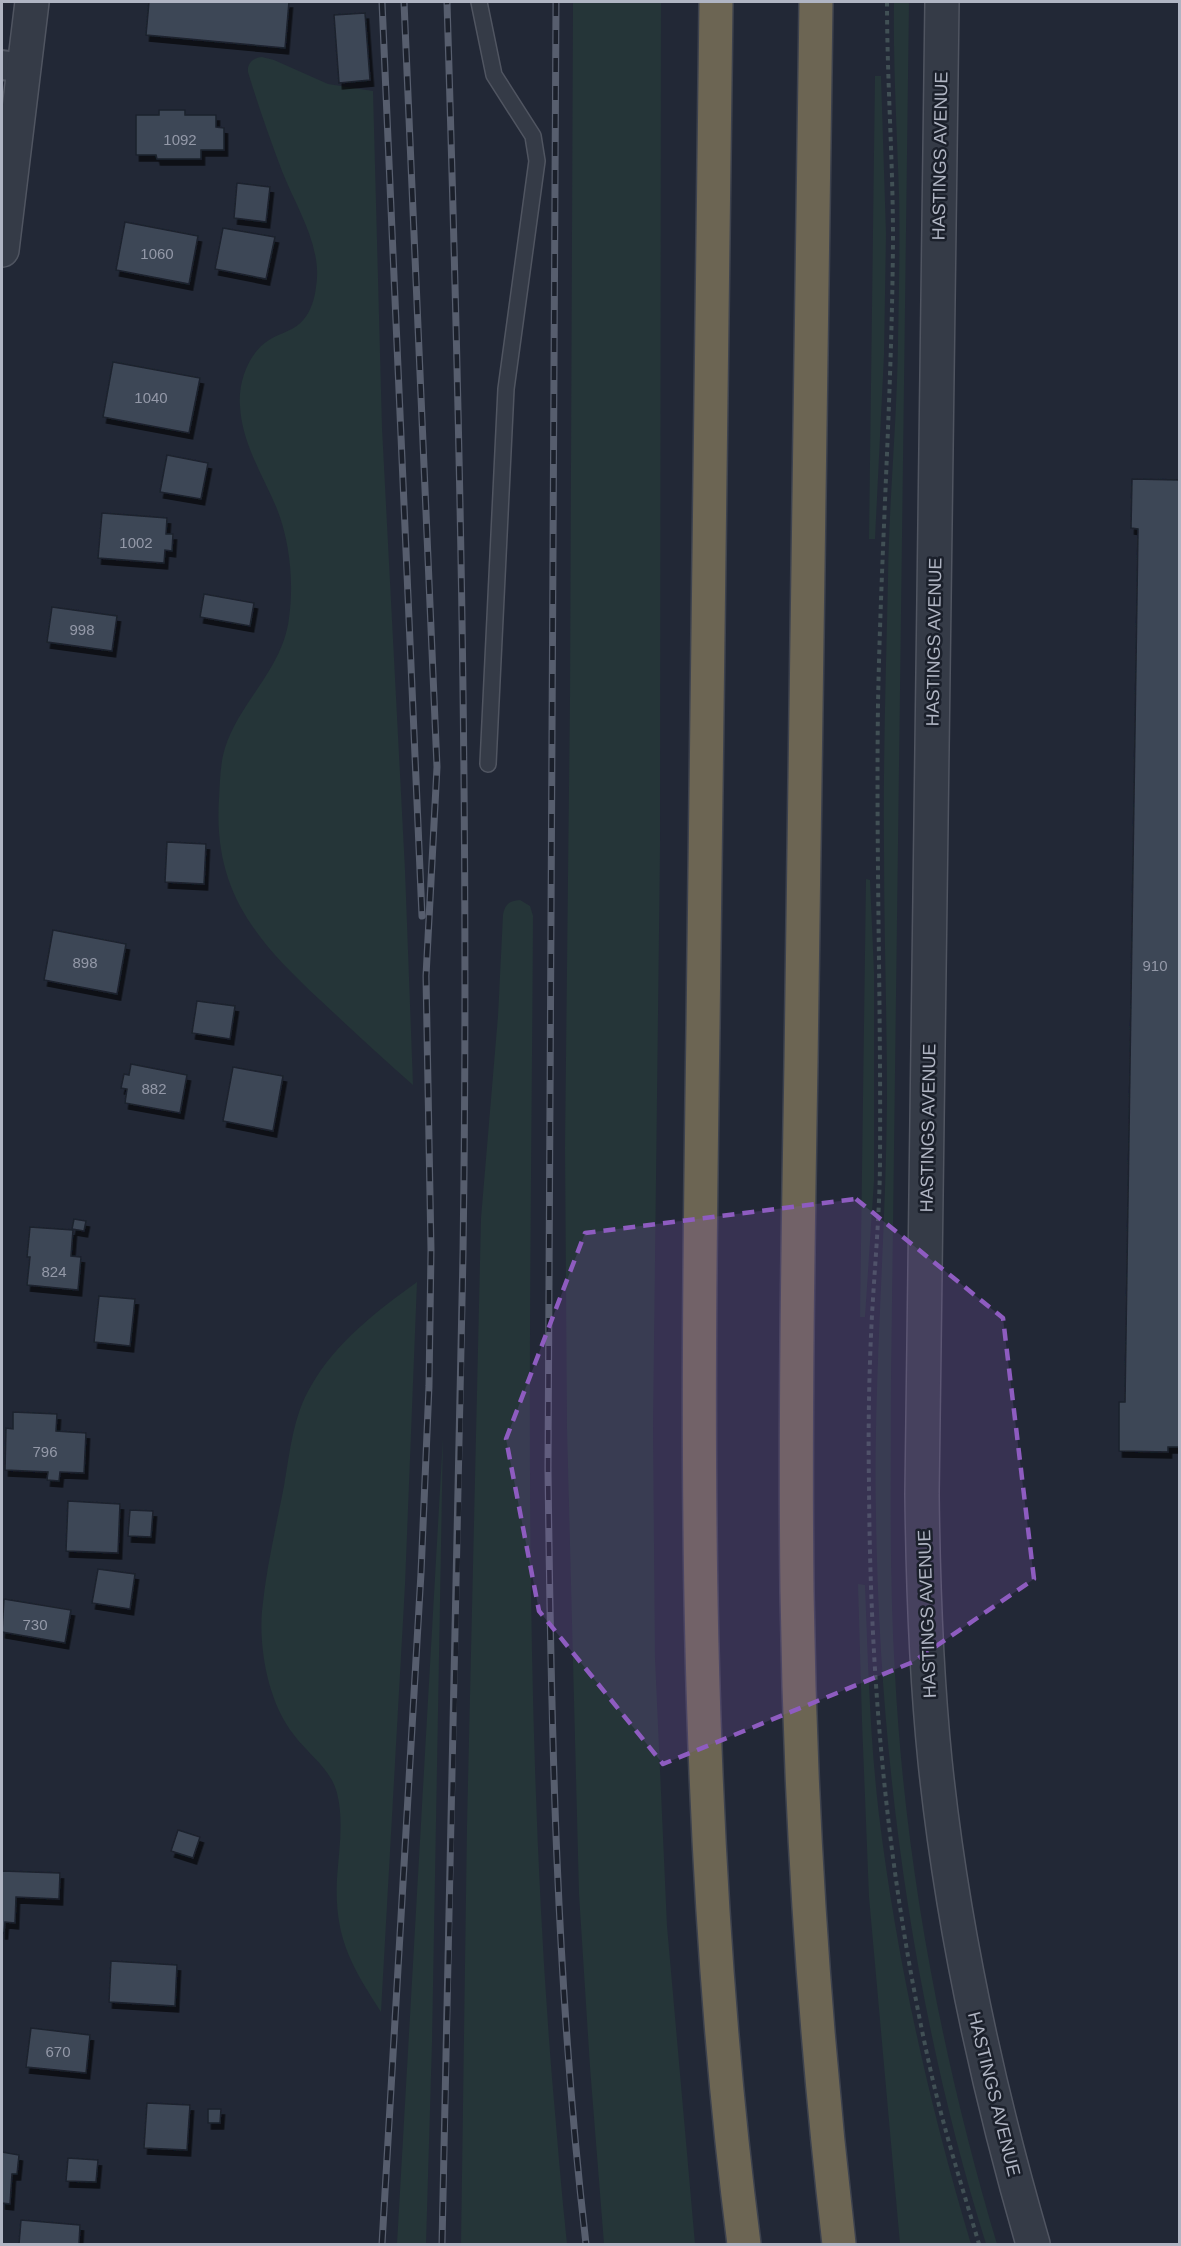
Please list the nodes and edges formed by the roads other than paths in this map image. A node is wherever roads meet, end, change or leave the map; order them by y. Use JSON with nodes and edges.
{"nodes":[{"id":1,"x":32,"y":2,"type":"edge"},
{"id":2,"x":479,"y":2,"type":"edge"},
{"id":3,"x":693,"y":2,"type":"edge"},
{"id":4,"x":716,"y":2,"type":"edge"},
{"id":5,"x":816,"y":2,"type":"edge"},
{"id":6,"x":942,"y":2,"type":"edge"},
{"id":7,"x":13,"y":66,"type":"edge"},
{"id":8,"x":2,"y":250,"type":"edge"},
{"id":9,"x":712,"y":337,"type":"junction"},
{"id":10,"x":488,"y":764,"type":"dead end"},
{"id":11,"x":744,"y":2244,"type":"edge"},
{"id":12,"x":839,"y":2244,"type":"edge"},
{"id":13,"x":1033,"y":2244,"type":"edge"}],
"edges":[{"from":1,"to":7,"type":"street"},
{"from":2,"to":10,"type":"lane"},
{"from":3,"to":9,"type":"highway"},
{"from":4,"to":9,"type":"highway"},
{"from":5,"to":12,"type":"highway"},
{"from":6,"to":13,"type":"street","name":"HASTINGS AVENUE"},
{"from":7,"to":8,"type":"street"},
{"from":9,"to":11,"type":"highway"}]}
